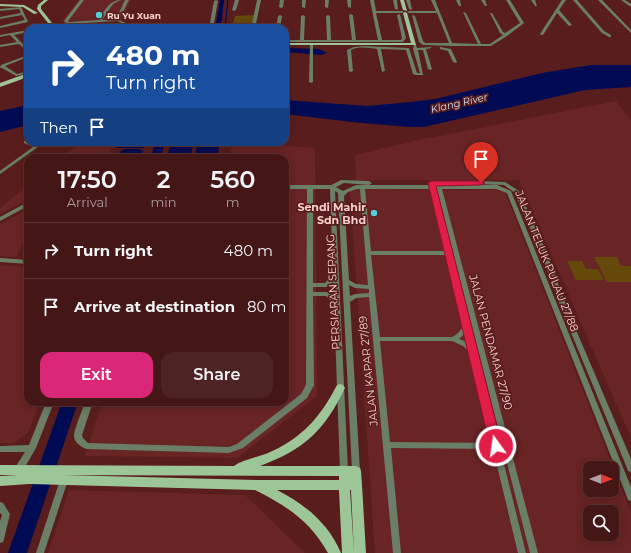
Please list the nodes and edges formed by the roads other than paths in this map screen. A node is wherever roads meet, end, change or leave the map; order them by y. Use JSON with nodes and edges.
{"nodes":[{"id":1,"x":6,"y":0,"type":"edge"},
{"id":2,"x":16,"y":0,"type":"edge"},
{"id":3,"x":46,"y":0,"type":"edge"},
{"id":4,"x":82,"y":0,"type":"edge"},
{"id":5,"x":126,"y":0,"type":"edge"},
{"id":6,"x":237,"y":0,"type":"edge"},
{"id":7,"x":259,"y":0,"type":"edge"},
{"id":8,"x":282,"y":0,"type":"edge"},
{"id":9,"x":304,"y":0,"type":"edge"},
{"id":10,"x":327,"y":0,"type":"edge"},
{"id":11,"x":349,"y":0,"type":"edge"},
{"id":12,"x":372,"y":0,"type":"edge"},
{"id":13,"x":395,"y":0,"type":"edge"},
{"id":14,"x":402,"y":0,"type":"edge"},
{"id":15,"x":408,"y":0,"type":"edge"},
{"id":16,"x":433,"y":0,"type":"edge"},
{"id":17,"x":458,"y":0,"type":"edge"},
{"id":18,"x":483,"y":0,"type":"edge"},
{"id":19,"x":508,"y":0,"type":"edge"},
{"id":20,"x":533,"y":0,"type":"edge"},
{"id":21,"x":564,"y":0,"type":"edge"},
{"id":22,"x":575,"y":0,"type":"edge"},
{"id":23,"x":600,"y":0,"type":"edge"},
{"id":24,"x":624,"y":0,"type":"edge"},
{"id":25,"x":119,"y":1,"type":"edge"},
{"id":26,"x":216,"y":1,"type":"edge"},
{"id":27,"x":0,"y":2,"type":"edge"},
{"id":28,"x":21,"y":2,"type":"junction"},
{"id":29,"x":32,"y":3,"type":"junction"},
{"id":30,"x":630,"y":4,"type":"edge"},
{"id":31,"x":460,"y":5,"type":"dead end"},
{"id":32,"x":486,"y":5,"type":"dead end"},
{"id":33,"x":536,"y":5,"type":"dead end"},
{"id":34,"x":281,"y":7,"type":"dead end"},
{"id":35,"x":304,"y":7,"type":"dead end"},
{"id":36,"x":327,"y":7,"type":"dead end"},
{"id":37,"x":350,"y":7,"type":"dead end"},
{"id":38,"x":397,"y":9,"type":"dead end"},
{"id":39,"x":0,"y":10,"type":"edge"},
{"id":40,"x":234,"y":10,"type":"dead end"},
{"id":41,"x":557,"y":10,"type":"junction"},
{"id":42,"x":374,"y":12,"type":"junction"},
{"id":43,"x":405,"y":12,"type":"junction"},
{"id":44,"x":438,"y":12,"type":"junction"},
{"id":45,"x":36,"y":13,"type":"junction"},
{"id":46,"x":464,"y":13,"type":"dead end"},
{"id":47,"x":23,"y":14,"type":"junction"},
{"id":48,"x":491,"y":14,"type":"dead end"},
{"id":49,"x":555,"y":14,"type":"junction"},
{"id":50,"x":351,"y":15,"type":"dead end"},
{"id":51,"x":562,"y":15,"type":"junction"},
{"id":52,"x":280,"y":16,"type":"dead end"},
{"id":53,"x":303,"y":16,"type":"dead end"},
{"id":54,"x":328,"y":16,"type":"dead end"},
{"id":55,"x":413,"y":16,"type":"dead end"},
{"id":56,"x":0,"y":18,"type":"edge"},
{"id":57,"x":100,"y":20,"type":"junction"},
{"id":58,"x":117,"y":20,"type":"junction"},
{"id":59,"x":68,"y":22,"type":"junction"},
{"id":60,"x":74,"y":22,"type":"junction"},
{"id":61,"x":48,"y":24,"type":"edge"},
{"id":62,"x":49,"y":24,"type":"edge"},
{"id":63,"x":65,"y":24,"type":"edge"},
{"id":64,"x":71,"y":24,"type":"edge"},
{"id":65,"x":126,"y":24,"type":"edge"},
{"id":66,"x":212,"y":24,"type":"edge"},
{"id":67,"x":254,"y":24,"type":"edge"},
{"id":68,"x":279,"y":24,"type":"edge"},
{"id":69,"x":570,"y":25,"type":"dead end"},
{"id":70,"x":0,"y":27,"type":"edge"},
{"id":71,"x":24,"y":32,"type":"edge"},
{"id":72,"x":631,"y":32,"type":"edge"},
{"id":73,"x":11,"y":34,"type":"junction"},
{"id":74,"x":542,"y":34,"type":"dead end"},
{"id":75,"x":506,"y":35,"type":"junction"},
{"id":76,"x":0,"y":36,"type":"edge"},
{"id":77,"x":610,"y":36,"type":"dead end"},
{"id":78,"x":289,"y":41,"type":"edge"},
{"id":79,"x":302,"y":41,"type":"junction"},
{"id":80,"x":328,"y":41,"type":"junction"},
{"id":81,"x":354,"y":41,"type":"junction"},
{"id":82,"x":380,"y":41,"type":"junction"},
{"id":83,"x":19,"y":43,"type":"junction"},
{"id":84,"x":289,"y":44,"type":"edge"},
{"id":85,"x":480,"y":45,"type":"junction"},
{"id":86,"x":0,"y":46,"type":"edge"},
{"id":87,"x":311,"y":46,"type":"junction"},
{"id":88,"x":407,"y":46,"type":"junction"},
{"id":89,"x":424,"y":46,"type":"junction"},
{"id":90,"x":24,"y":47,"type":"edge"},
{"id":91,"x":415,"y":47,"type":"junction"},
{"id":92,"x":449,"y":47,"type":"junction"},
{"id":93,"x":379,"y":48,"type":"junction"},
{"id":94,"x":24,"y":58,"type":"edge"},
{"id":95,"x":455,"y":62,"type":"dead end"},
{"id":96,"x":1,"y":67,"type":"edge"},
{"id":97,"x":430,"y":69,"type":"dead end"},
{"id":98,"x":383,"y":70,"type":"dead end"},
{"id":99,"x":351,"y":71,"type":"dead end"},
{"id":100,"x":24,"y":73,"type":"edge"},
{"id":101,"x":24,"y":77,"type":"edge"},
{"id":102,"x":311,"y":82,"type":"dead end"},
{"id":103,"x":0,"y":86,"type":"edge"},
{"id":104,"x":34,"y":146,"type":"edge"},
{"id":105,"x":26,"y":154,"type":"edge"},
{"id":106,"x":24,"y":156,"type":"edge"},
{"id":107,"x":0,"y":173,"type":"edge"},
{"id":108,"x":436,"y":185,"type":"junction"},
{"id":109,"x":332,"y":186,"type":"junction"},
{"id":110,"x":289,"y":187,"type":"edge"},
{"id":111,"x":310,"y":187,"type":"junction"},
{"id":112,"x":362,"y":187,"type":"junction"},
{"id":113,"x":419,"y":187,"type":"junction"},
{"id":114,"x":455,"y":187,"type":"junction"},
{"id":115,"x":341,"y":196,"type":"junction"},
{"id":116,"x":439,"y":200,"type":"junction"},
{"id":117,"x":24,"y":206,"type":"edge"},
{"id":118,"x":0,"y":219,"type":"edge"},
{"id":119,"x":333,"y":221,"type":"junction"},
{"id":120,"x":342,"y":221,"type":"junction"},
{"id":121,"x":368,"y":253,"type":"junction"},
{"id":122,"x":449,"y":253,"type":"junction"},
{"id":123,"x":0,"y":260,"type":"edge"},
{"id":124,"x":24,"y":262,"type":"edge"},
{"id":125,"x":335,"y":275,"type":"junction"},
{"id":126,"x":346,"y":281,"type":"junction"},
{"id":127,"x":310,"y":285,"type":"junction"},
{"id":128,"x":371,"y":287,"type":"junction"},
{"id":129,"x":310,"y":294,"type":"junction"},
{"id":130,"x":372,"y":295,"type":"junction"},
{"id":131,"x":347,"y":301,"type":"junction"},
{"id":132,"x":336,"y":302,"type":"junction"},
{"id":133,"x":467,"y":327,"type":"junction"},
{"id":134,"x":376,"y":339,"type":"junction"},
{"id":135,"x":453,"y":339,"type":"junction"},
{"id":136,"x":473,"y":351,"type":"junction"},
{"id":137,"x":340,"y":388,"type":"junction"},
{"id":138,"x":48,"y":406,"type":"edge"},
{"id":139,"x":88,"y":406,"type":"edge"},
{"id":140,"x":387,"y":445,"type":"junction"},
{"id":141,"x":496,"y":446,"type":"junction"},
{"id":142,"x":32,"y":448,"type":"junction"},
{"id":143,"x":0,"y":450,"type":"edge"},
{"id":144,"x":631,"y":468,"type":"edge"},
{"id":145,"x":18,"y":469,"type":"junction"},
{"id":146,"x":0,"y":470,"type":"edge"},
{"id":147,"x":227,"y":471,"type":"junction"},
{"id":148,"x":344,"y":471,"type":"junction"},
{"id":149,"x":356,"y":471,"type":"junction"},
{"id":150,"x":31,"y":474,"type":"junction"},
{"id":151,"x":60,"y":480,"type":"junction"},
{"id":152,"x":0,"y":481,"type":"edge"},
{"id":153,"x":257,"y":485,"type":"junction"},
{"id":154,"x":344,"y":485,"type":"junction"},
{"id":155,"x":357,"y":485,"type":"junction"},
{"id":156,"x":631,"y":497,"type":"edge"},
{"id":157,"x":2,"y":508,"type":"edge"},
{"id":158,"x":0,"y":538,"type":"edge"},
{"id":159,"x":40,"y":553,"type":"edge"},
{"id":160,"x":335,"y":553,"type":"edge"},
{"id":161,"x":348,"y":553,"type":"edge"},
{"id":162,"x":360,"y":553,"type":"edge"},
{"id":163,"x":397,"y":553,"type":"edge"},
{"id":164,"x":522,"y":553,"type":"edge"},
{"id":165,"x":534,"y":553,"type":"edge"}],
"edges":[{"from":1,"to":27,"type":"main road"},
{"from":2,"to":28,"type":"main road"},
{"from":3,"to":29,"type":"main road"},
{"from":3,"to":62,"type":"main road"},
{"from":4,"to":59,"type":"street"},
{"from":5,"to":25,"type":"street"},
{"from":5,"to":58,"type":"street"},
{"from":6,"to":40,"type":"street"},
{"from":7,"to":67,"type":"street"},
{"from":8,"to":34,"type":"street"},
{"from":9,"to":35,"type":"street"},
{"from":10,"to":36,"type":"street"},
{"from":11,"to":37,"type":"street"},
{"from":12,"to":42,"type":"street"},
{"from":13,"to":38,"type":"street"},
{"from":14,"to":43,"type":"main road"},
{"from":15,"to":43,"type":"street"},
{"from":16,"to":44,"type":"street"},
{"from":17,"to":31,"type":"street"},
{"from":18,"to":32,"type":"street"},
{"from":19,"to":75,"type":"street"},
{"from":20,"to":33,"type":"street"},
{"from":21,"to":41,"type":"street"},
{"from":22,"to":77,"type":"street"},
{"from":23,"to":72,"type":"street"},
{"from":24,"to":30,"type":"street"},
{"from":25,"to":57,"type":"street"},
{"from":26,"to":66,"type":"street"},
{"from":27,"to":28,"type":"main road"},
{"from":27,"to":45,"type":"main road"},
{"from":28,"to":29,"type":"main road"},
{"from":29,"to":45,"type":"main road"},
{"from":39,"to":47,"type":"street"},
{"from":41,"to":49,"type":"street"},
{"from":41,"to":51,"type":"street"},
{"from":42,"to":43,"type":"street"},
{"from":42,"to":82,"type":"street"},
{"from":43,"to":44,"type":"street"},
{"from":43,"to":82,"type":"street"},
{"from":43,"to":91,"type":"main road"},
{"from":44,"to":92,"type":"street"},
{"from":45,"to":61,"type":"main road"},
{"from":46,"to":85,"type":"street"},
{"from":47,"to":56,"type":"street"},
{"from":47,"to":70,"type":"street"},
{"from":48,"to":75,"type":"street"},
{"from":49,"to":51,"type":"street"},
{"from":49,"to":74,"type":"street"},
{"from":50,"to":81,"type":"street"},
{"from":51,"to":69,"type":"street"},
{"from":52,"to":68,"type":"street"},
{"from":53,"to":79,"type":"street"},
{"from":54,"to":80,"type":"street"},
{"from":55,"to":89,"type":"street"},
{"from":57,"to":58,"type":"street"},
{"from":57,"to":60,"type":"street"},
{"from":58,"to":65,"type":"street"},
{"from":59,"to":60,"type":"street"},
{"from":59,"to":63,"type":"street"},
{"from":60,"to":64,"type":"street"},
{"from":71,"to":73,"type":"street"},
{"from":73,"to":76,"type":"street"},
{"from":73,"to":83,"type":"street"},
{"from":75,"to":85,"type":"street"},
{"from":78,"to":79,"type":"street"},
{"from":79,"to":80,"type":"street"},
{"from":80,"to":81,"type":"street"},
{"from":81,"to":82,"type":"street"},
{"from":83,"to":86,"type":"street"},
{"from":83,"to":90,"type":"street"},
{"from":84,"to":87,"type":"main road"},
{"from":85,"to":92,"type":"street"},
{"from":87,"to":88,"type":"main road"},
{"from":87,"to":102,"type":"street"},
{"from":88,"to":91,"type":"main road"},
{"from":88,"to":91,"type":"street"},
{"from":88,"to":93,"type":"street"},
{"from":89,"to":91,"type":"street"},
{"from":89,"to":92,"type":"street"},
{"from":89,"to":97,"type":"street"},
{"from":92,"to":95,"type":"street"},
{"from":93,"to":98,"type":"street"},
{"from":93,"to":99,"type":"street"},
{"from":94,"to":96,"type":"street"},
{"from":96,"to":100,"type":"street"},
{"from":101,"to":103,"type":"main road"},
{"from":104,"to":105,"type":"street"},
{"from":106,"to":107,"type":"street"},
{"from":108,"to":109,"type":"street","name":"JALAN TELUK PULAU 27/88"},
{"from":108,"to":113,"type":"street","name":"JALAN TELUK PULAU 27/88"},
{"from":108,"to":114,"type":"street","name":"JALAN TELUK PULAU 27/88"},
{"from":108,"to":116,"type":"street","name":"JALAN PENDAMAR 27/90"},
{"from":108,"to":144,"type":"street","name":"JALAN TELUK PULAU 27/88"},
{"from":109,"to":111,"type":"street","name":"JALAN TELUK PULAU 27/88"},
{"from":109,"to":115,"type":"street"},
{"from":109,"to":119,"type":"street","name":"PERSIARAN SEPANG"},
{"from":110,"to":111,"type":"street","name":"JALAN TELUK PULAU 27/88"},
{"from":111,"to":127,"type":"street"},
{"from":112,"to":113,"type":"street","name":"JALAN TELUK PULAU 27/88"},
{"from":112,"to":115,"type":"street","name":"JALAN TELUK PULAU 27/88"},
{"from":112,"to":121,"type":"street","name":"JALAN KAPAR 27/89"},
{"from":113,"to":116,"type":"street"},
{"from":114,"to":116,"type":"street"},
{"from":114,"to":156,"type":"street","name":"JALAN TELUK PULAU 27/88"},
{"from":115,"to":120,"type":"street","name":"PERSIARAN SEPANG"},
{"from":116,"to":122,"type":"street","name":"JALAN PENDAMAR 27/90"},
{"from":116,"to":165,"type":"street","name":"JALAN PENDAMAR 27/90"},
{"from":117,"to":118,"type":"street"},
{"from":119,"to":120,"type":"street"},
{"from":119,"to":125,"type":"street","name":"PERSIARAN SEPANG"},
{"from":120,"to":126,"type":"street","name":"PERSIARAN SEPANG"},
{"from":121,"to":122,"type":"street"},
{"from":121,"to":128,"type":"street","name":"JALAN KAPAR 27/89"},
{"from":122,"to":133,"type":"street","name":"JALAN PENDAMAR 27/90"},
{"from":123,"to":124,"type":"street"},
{"from":125,"to":127,"type":"street"},
{"from":125,"to":132,"type":"street","name":"PERSIARAN SEPANG"},
{"from":126,"to":128,"type":"street"},
{"from":126,"to":131,"type":"street","name":"PERSIARAN SEPANG"},
{"from":127,"to":129,"type":"street"},
{"from":128,"to":130,"type":"street","name":"JALAN KAPAR 27/89"},
{"from":129,"to":132,"type":"street"},
{"from":129,"to":139,"type":"street"},
{"from":130,"to":131,"type":"street"},
{"from":130,"to":134,"type":"street","name":"JALAN KAPAR 27/89"},
{"from":131,"to":149,"type":"street","name":"PERSIARAN SEPANG"},
{"from":132,"to":137,"type":"street","name":"PERSIARAN SEPANG"},
{"from":133,"to":135,"type":"street"},
{"from":133,"to":136,"type":"street","name":"JALAN PENDAMAR 27/90"},
{"from":134,"to":135,"type":"street"},
{"from":134,"to":140,"type":"street","name":"JALAN KAPAR 27/89"},
{"from":135,"to":136,"type":"street"},
{"from":136,"to":141,"type":"street","name":"JALAN PENDAMAR 27/90"},
{"from":137,"to":147,"type":"main road"},
{"from":137,"to":148,"type":"street","name":"PERSIARAN SEPANG"},
{"from":138,"to":142,"type":"street"},
{"from":140,"to":141,"type":"street"},
{"from":140,"to":163,"type":"street","name":"JALAN KAPAR 27/89"},
{"from":141,"to":164,"type":"street","name":"JALAN PENDAMAR 27/90"},
{"from":142,"to":143,"type":"street"},
{"from":142,"to":145,"type":"street"},
{"from":145,"to":146,"type":"main road"},
{"from":145,"to":150,"type":"main road"},
{"from":147,"to":148,"type":"main road"},
{"from":147,"to":150,"type":"main road"},
{"from":148,"to":149,"type":"main road"},
{"from":148,"to":154,"type":"main road","name":"PERSIARAN SEPANG"},
{"from":149,"to":155,"type":"main road","name":"PERSIARAN SEPANG"},
{"from":150,"to":151,"type":"main road"},
{"from":150,"to":152,"type":"main road"},
{"from":151,"to":153,"type":"main road"},
{"from":151,"to":159,"type":"street"},
{"from":153,"to":154,"type":"main road"},
{"from":153,"to":160,"type":"main road"},
{"from":154,"to":155,"type":"main road"},
{"from":154,"to":161,"type":"main road","name":"PERSIARAN SEPANG"},
{"from":155,"to":162,"type":"main road","name":"PERSIARAN SEPANG"},
{"from":157,"to":158,"type":"street"}]}
